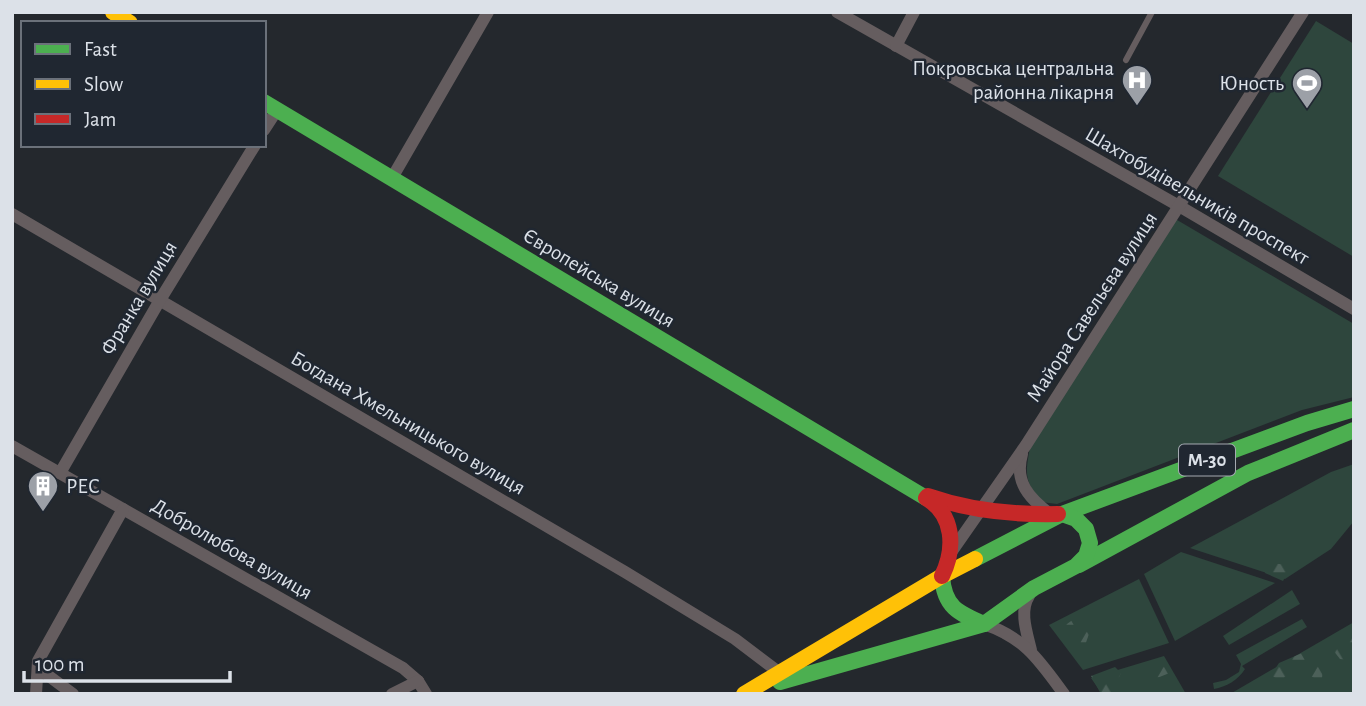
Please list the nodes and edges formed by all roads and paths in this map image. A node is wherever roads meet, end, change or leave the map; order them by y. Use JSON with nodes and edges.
{"nodes":[{"id":1,"x":488,"y":12,"type":"edge"},
{"id":2,"x":837,"y":12,"type":"edge"},
{"id":3,"x":914,"y":12,"type":"edge"},
{"id":4,"x":1153,"y":12,"type":"edge"},
{"id":5,"x":1303,"y":12,"type":"edge"},
{"id":6,"x":896,"y":46,"type":"junction"},
{"id":7,"x":1126,"y":60,"type":"dead end"},
{"id":8,"x":270,"y":106,"type":"edge"},
{"id":9,"x":254,"y":147,"type":"edge"},
{"id":10,"x":392,"y":178,"type":"junction"},
{"id":11,"x":1179,"y":206,"type":"junction"},
{"id":12,"x":12,"y":214,"type":"edge"},
{"id":13,"x":160,"y":300,"type":"junction"},
{"id":14,"x":1354,"y":309,"type":"edge"},
{"id":15,"x":1354,"y":409,"type":"edge"},
{"id":16,"x":1354,"y":430,"type":"edge"},
{"id":17,"x":1026,"y":445,"type":"junction"},
{"id":18,"x":12,"y":446,"type":"edge"},
{"id":19,"x":60,"y":473,"type":"junction"},
{"id":20,"x":911,"y":490,"type":"junction"},
{"id":21,"x":123,"y":509,"type":"junction"},
{"id":22,"x":981,"y":510,"type":"junction"},
{"id":23,"x":1056,"y":514,"type":"junction"},
{"id":24,"x":952,"y":551,"type":"junction"},
{"id":25,"x":1076,"y":566,"type":"junction"},
{"id":26,"x":942,"y":576,"type":"junction"},
{"id":27,"x":1034,"y":589,"type":"junction"},
{"id":28,"x":984,"y":624,"type":"junction"},
{"id":29,"x":1031,"y":650,"type":"junction"},
{"id":30,"x":38,"y":668,"type":"junction"},
{"id":31,"x":780,"y":673,"type":"junction"},
{"id":32,"x":418,"y":681,"type":"junction"},
{"id":33,"x":747,"y":692,"type":"edge"},
{"id":34,"x":36,"y":694,"type":"edge"},
{"id":35,"x":74,"y":694,"type":"edge"},
{"id":36,"x":392,"y":694,"type":"edge"},
{"id":37,"x":426,"y":694,"type":"edge"},
{"id":38,"x":1064,"y":694,"type":"edge"}],
"edges":[{"from":1,"to":10,"type":"street"},
{"from":2,"to":6,"type":"street","name":"Шахтобудівельників проспект"},
{"from":3,"to":6,"type":"street"},
{"from":4,"to":7,"type":"lane"},
{"from":5,"to":11,"type":"street","name":"Майора Савельєва вулиця"},
{"from":6,"to":11,"type":"street","name":"Шахтобудівельників проспект"},
{"from":8,"to":10,"type":"main road","name":"Європейська вулиця"},
{"from":9,"to":13,"type":"street","name":"Франка вулиця"},
{"from":10,"to":20,"type":"main road","name":"Європейська вулиця"},
{"from":11,"to":14,"type":"street","name":"Шахтобудівельників проспект"},
{"from":11,"to":17,"type":"street","name":"Майора Савельєва вулиця"},
{"from":12,"to":13,"type":"street","name":"Богдана Хмельницького вулиця"},
{"from":13,"to":19,"type":"street","name":"Франка вулиця"},
{"from":13,"to":31,"type":"street","name":"Богдана Хмельницького вулиця"},
{"from":15,"to":23,"type":"main road","number":"М-30"},
{"from":16,"to":25,"type":"main road","number":"М-30"},
{"from":17,"to":22,"type":"street","name":"Майора Савельєва вулиця"},
{"from":17,"to":23,"type":"street","name":"Майора Савельєва вулиця"},
{"from":18,"to":19,"type":"street","name":"Добролюбова вулиця"},
{"from":19,"to":21,"type":"street","name":"Добролюбова вулиця"},
{"from":20,"to":22,"type":"main road","name":"Європейська вулиця"},
{"from":20,"to":24,"type":"main road","name":"Європейська вулиця"},
{"from":21,"to":30,"type":"street"},
{"from":21,"to":32,"type":"street","name":"Добролюбова вулиця"},
{"from":22,"to":23,"type":"main road","name":"Європейська вулиця"},
{"from":22,"to":24,"type":"street","name":"Майора Савельєва вулиця"},
{"from":23,"to":25,"type":"main road"},
{"from":23,"to":26,"type":"main road","number":"М-30"},
{"from":24,"to":26,"type":"main road"},
{"from":25,"to":27,"type":"main road","number":"М-30"},
{"from":26,"to":28,"type":"main road"},
{"from":26,"to":31,"type":"main road","number":"М-30"},
{"from":27,"to":28,"type":"main road","number":"М-30"},
{"from":27,"to":29,"type":"street"},
{"from":28,"to":29,"type":"street"},
{"from":28,"to":33,"type":"main road","number":"М-30"},
{"from":29,"to":38,"type":"street"},
{"from":30,"to":34,"type":"street"},
{"from":30,"to":35,"type":"street"},
{"from":31,"to":33,"type":"main road","number":"М-30"},
{"from":32,"to":36,"type":"street"},
{"from":32,"to":37,"type":"street","name":"Добролюбова вулиця"}]}
